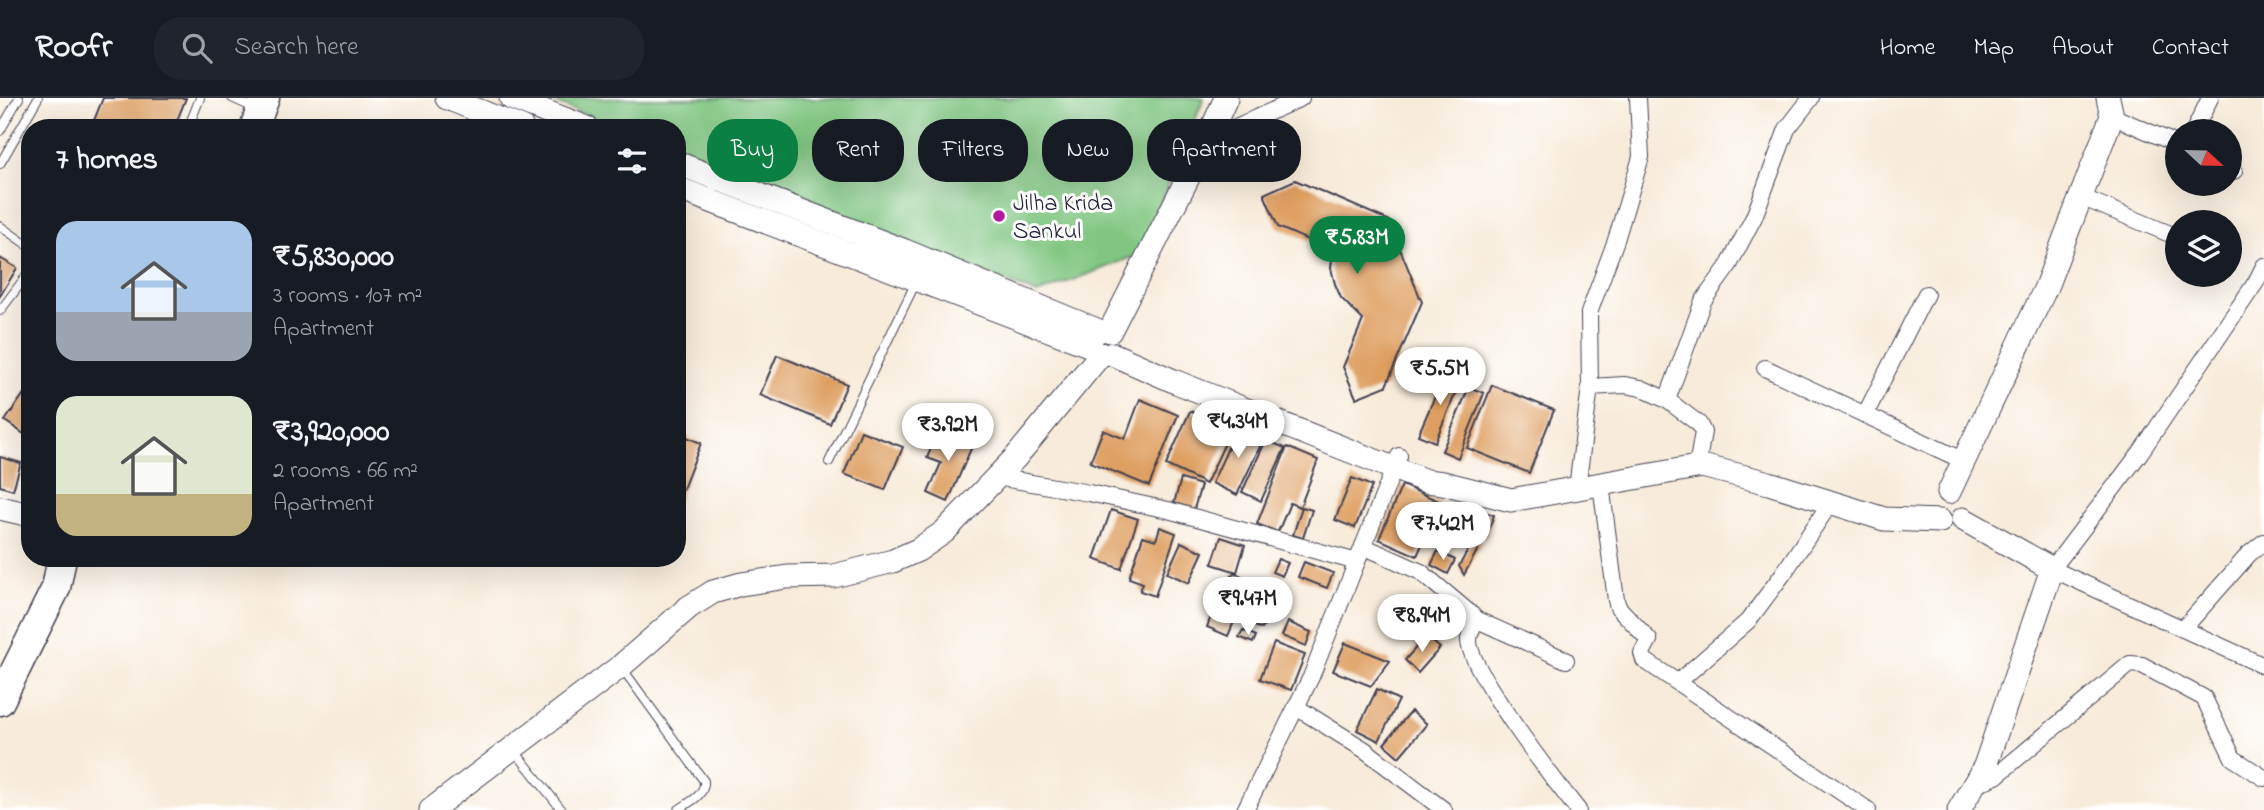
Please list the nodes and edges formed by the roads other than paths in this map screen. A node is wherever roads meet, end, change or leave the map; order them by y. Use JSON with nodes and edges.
{"nodes":[{"id":1,"x":19,"y":98,"type":"edge"},
{"id":2,"x":38,"y":98,"type":"edge"},
{"id":3,"x":200,"y":98,"type":"edge"},
{"id":4,"x":232,"y":98,"type":"edge"},
{"id":5,"x":447,"y":98,"type":"edge"},
{"id":6,"x":512,"y":98,"type":"edge"},
{"id":7,"x":1226,"y":98,"type":"edge"},
{"id":8,"x":1301,"y":98,"type":"edge"},
{"id":9,"x":1638,"y":98,"type":"edge"},
{"id":10,"x":1811,"y":98,"type":"edge"},
{"id":11,"x":2210,"y":98,"type":"edge"},
{"id":12,"x":2110,"y":107,"type":"edge"},
{"id":13,"x":260,"y":112,"type":"edge"},
{"id":14,"x":26,"y":119,"type":"edge"},
{"id":15,"x":192,"y":119,"type":"edge"},
{"id":16,"x":500,"y":119,"type":"edge"},
{"id":17,"x":564,"y":119,"type":"edge"},
{"id":18,"x":1216,"y":119,"type":"edge"},
{"id":19,"x":1254,"y":119,"type":"edge"},
{"id":20,"x":2200,"y":119,"type":"edge"},
{"id":21,"x":21,"y":128,"type":"edge"},
{"id":22,"x":0,"y":131,"type":"edge"},
{"id":23,"x":2165,"y":137,"type":"edge"},
{"id":24,"x":0,"y":164,"type":"edge"},
{"id":25,"x":686,"y":166,"type":"edge"},
{"id":26,"x":1186,"y":182,"type":"edge"},
{"id":27,"x":686,"y":191,"type":"edge"},
{"id":28,"x":2081,"y":197,"type":"junction"},
{"id":29,"x":0,"y":226,"type":"edge"},
{"id":30,"x":2165,"y":232,"type":"edge"},
{"id":31,"x":21,"y":241,"type":"edge"},
{"id":32,"x":2264,"y":266,"type":"edge"},
{"id":33,"x":917,"y":279,"type":"junction"},
{"id":34,"x":21,"y":283,"type":"edge"},
{"id":35,"x":1927,"y":294,"type":"dead end"},
{"id":36,"x":0,"y":311,"type":"edge"},
{"id":37,"x":1105,"y":343,"type":"junction"},
{"id":38,"x":1765,"y":368,"type":"dead end"},
{"id":39,"x":1590,"y":387,"type":"junction"},
{"id":40,"x":1667,"y":400,"type":"junction"},
{"id":41,"x":1865,"y":415,"type":"junction"},
{"id":42,"x":1964,"y":461,"type":"junction"},
{"id":43,"x":830,"y":462,"type":"dead end"},
{"id":44,"x":1397,"y":462,"type":"junction"},
{"id":45,"x":1697,"y":467,"type":"junction"},
{"id":46,"x":997,"y":477,"type":"junction"},
{"id":47,"x":1601,"y":484,"type":"junction"},
{"id":48,"x":1577,"y":488,"type":"junction"},
{"id":49,"x":1949,"y":492,"type":"junction"},
{"id":50,"x":1831,"y":502,"type":"junction"},
{"id":51,"x":0,"y":508,"type":"edge"},
{"id":52,"x":21,"y":513,"type":"edge"},
{"id":53,"x":1963,"y":519,"type":"junction"},
{"id":54,"x":1940,"y":521,"type":"junction"},
{"id":55,"x":2264,"y":542,"type":"edge"},
{"id":56,"x":1363,"y":546,"type":"junction"},
{"id":57,"x":1357,"y":562,"type":"junction"},
{"id":58,"x":53,"y":567,"type":"edge"},
{"id":59,"x":60,"y":567,"type":"edge"},
{"id":60,"x":2052,"y":569,"type":"junction"},
{"id":61,"x":1475,"y":619,"type":"junction"},
{"id":62,"x":2183,"y":629,"type":"junction"},
{"id":63,"x":0,"y":659,"type":"edge"},
{"id":64,"x":1566,"y":660,"type":"dead end"},
{"id":65,"x":621,"y":666,"type":"junction"},
{"id":66,"x":2264,"y":666,"type":"edge"},
{"id":67,"x":1678,"y":682,"type":"junction"},
{"id":68,"x":0,"y":701,"type":"edge"},
{"id":69,"x":1296,"y":707,"type":"junction"},
{"id":70,"x":512,"y":748,"type":"junction"},
{"id":71,"x":2264,"y":778,"type":"edge"},
{"id":72,"x":1973,"y":786,"type":"junction"},
{"id":73,"x":1248,"y":809,"type":"edge"},
{"id":74,"x":431,"y":810,"type":"edge"},
{"id":75,"x":562,"y":810,"type":"edge"},
{"id":76,"x":678,"y":810,"type":"edge"},
{"id":77,"x":1444,"y":810,"type":"edge"},
{"id":78,"x":1578,"y":810,"type":"edge"},
{"id":79,"x":1868,"y":810,"type":"edge"},
{"id":80,"x":1959,"y":810,"type":"edge"}],
"edges":[{"from":1,"to":22,"type":"lane"},
{"from":2,"to":14,"type":"lane"},
{"from":3,"to":15,"type":"lane"},
{"from":4,"to":13,"type":"lane"},
{"from":5,"to":16,"type":"street"},
{"from":6,"to":17,"type":"street"},
{"from":7,"to":18,"type":"street"},
{"from":8,"to":19,"type":"street"},
{"from":9,"to":39,"type":"street"},
{"from":10,"to":40,"type":"street"},
{"from":11,"to":20,"type":"street"},
{"from":12,"to":23,"type":"street"},
{"from":12,"to":28,"type":"street"},
{"from":21,"to":24,"type":"lane"},
{"from":25,"to":37,"type":"street"},
{"from":26,"to":37,"type":"street"},
{"from":27,"to":33,"type":"street"},
{"from":28,"to":30,"type":"street"},
{"from":28,"to":42,"type":"street"},
{"from":29,"to":31,"type":"lane"},
{"from":32,"to":60,"type":"street"},
{"from":33,"to":37,"type":"street"},
{"from":33,"to":43,"type":"lane"},
{"from":34,"to":36,"type":"lane"},
{"from":35,"to":41,"type":"street"},
{"from":37,"to":44,"type":"street"},
{"from":37,"to":46,"type":"street"},
{"from":38,"to":41,"type":"street"},
{"from":39,"to":40,"type":"street"},
{"from":39,"to":48,"type":"street"},
{"from":40,"to":45,"type":"street"},
{"from":41,"to":42,"type":"street"},
{"from":42,"to":49,"type":"street"},
{"from":44,"to":48,"type":"street"},
{"from":44,"to":56,"type":"street"},
{"from":45,"to":47,"type":"street"},
{"from":45,"to":50,"type":"street"},
{"from":46,"to":57,"type":"street"},
{"from":46,"to":65,"type":"street"},
{"from":47,"to":48,"type":"street"},
{"from":47,"to":67,"type":"street"},
{"from":49,"to":53,"type":"street"},
{"from":49,"to":54,"type":"street"},
{"from":50,"to":54,"type":"street"},
{"from":50,"to":67,"type":"street"},
{"from":51,"to":52,"type":"street"},
{"from":53,"to":54,"type":"street"},
{"from":53,"to":60,"type":"street"},
{"from":55,"to":62,"type":"street"},
{"from":56,"to":57,"type":"street"},
{"from":56,"to":61,"type":"street"},
{"from":57,"to":69,"type":"street"},
{"from":58,"to":63,"type":"highway"},
{"from":59,"to":68,"type":"highway"},
{"from":60,"to":62,"type":"street"},
{"from":60,"to":72,"type":"street"},
{"from":61,"to":64,"type":"street"},
{"from":61,"to":78,"type":"street"},
{"from":62,"to":66,"type":"street"},
{"from":65,"to":70,"type":"street"},
{"from":65,"to":76,"type":"lane"},
{"from":67,"to":79,"type":"street"},
{"from":69,"to":73,"type":"street"},
{"from":69,"to":77,"type":"street"},
{"from":70,"to":74,"type":"street"},
{"from":70,"to":75,"type":"lane"},
{"from":71,"to":72,"type":"street"},
{"from":72,"to":80,"type":"street"}]}
